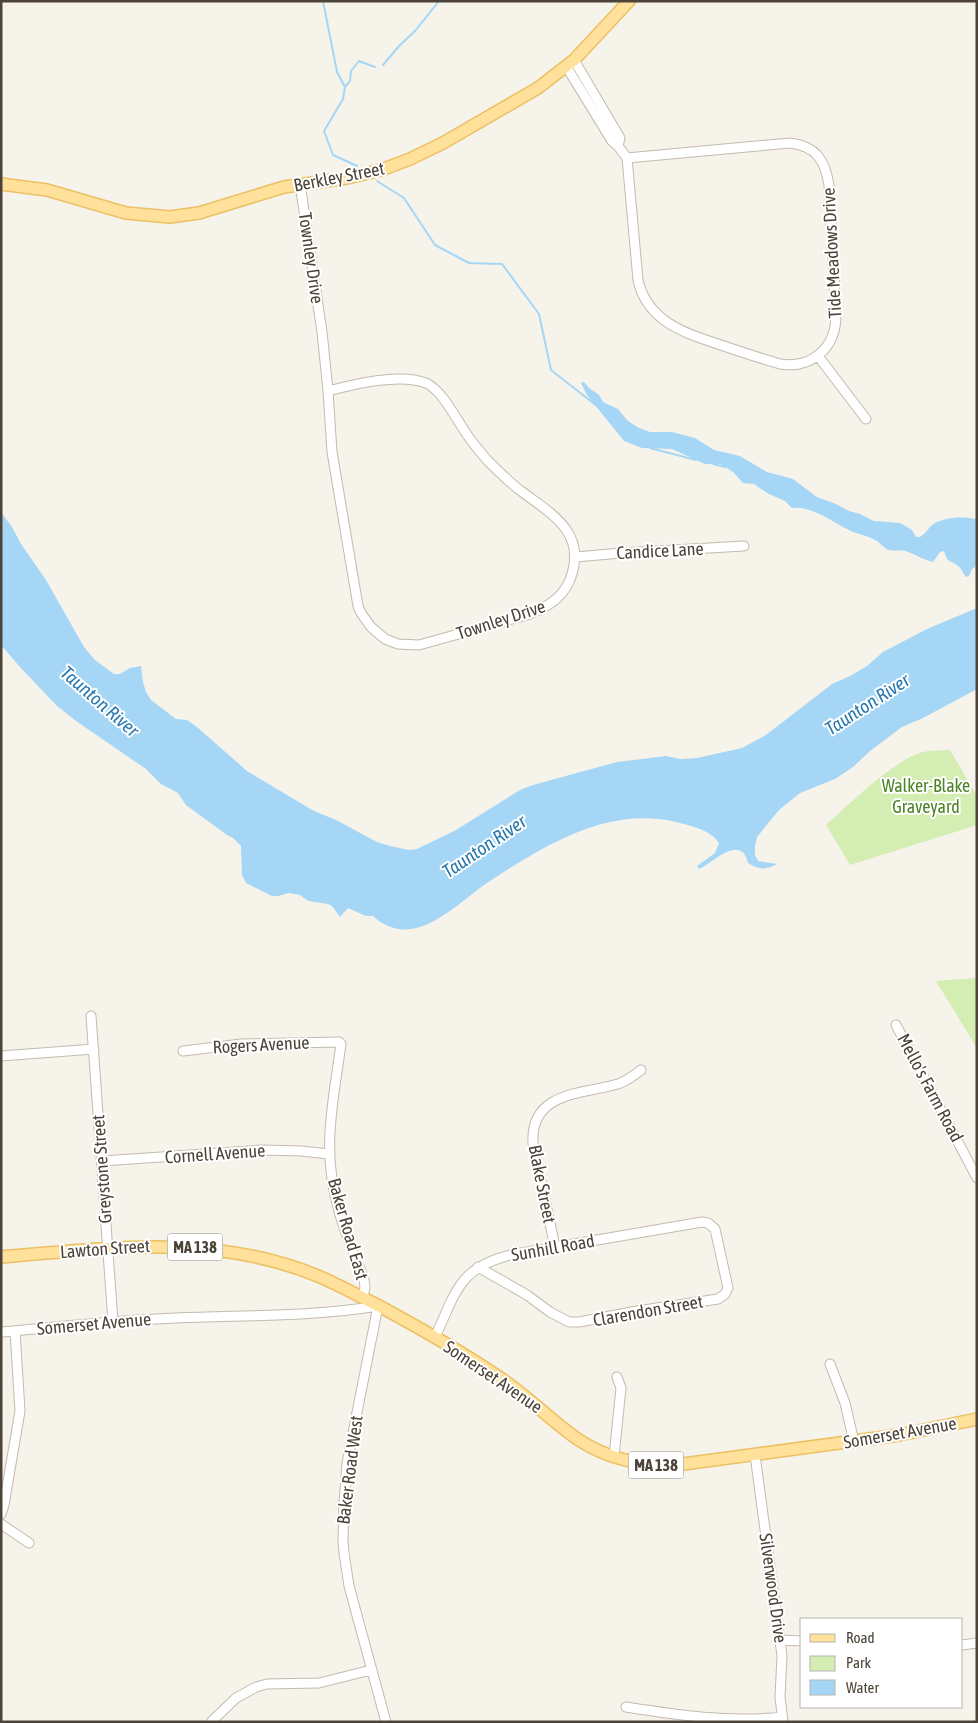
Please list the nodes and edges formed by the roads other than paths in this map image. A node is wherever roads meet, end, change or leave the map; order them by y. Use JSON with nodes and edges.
{"nodes":[{"id":1,"x":629,"y":1,"type":"edge"},
{"id":2,"x":570,"y":63,"type":"junction"},
{"id":3,"x":627,"y":158,"type":"junction"},
{"id":4,"x":1,"y":184,"type":"edge"},
{"id":5,"x":300,"y":184,"type":"junction"},
{"id":6,"x":818,"y":356,"type":"junction"},
{"id":7,"x":328,"y":391,"type":"junction"},
{"id":8,"x":866,"y":419,"type":"dead end"},
{"id":9,"x":744,"y":546,"type":"dead end"},
{"id":10,"x":576,"y":557,"type":"junction"},
{"id":11,"x":91,"y":1016,"type":"dead end"},
{"id":12,"x":896,"y":1025,"type":"dead end"},
{"id":13,"x":339,"y":1042,"type":"joint"},
{"id":14,"x":94,"y":1049,"type":"junction"},
{"id":15,"x":183,"y":1051,"type":"dead end"},
{"id":16,"x":1,"y":1056,"type":"edge"},
{"id":17,"x":641,"y":1070,"type":"dead end"},
{"id":18,"x":329,"y":1154,"type":"junction"},
{"id":19,"x":102,"y":1161,"type":"junction"},
{"id":20,"x":977,"y":1178,"type":"edge"},
{"id":21,"x":555,"y":1247,"type":"junction"},
{"id":22,"x":108,"y":1248,"type":"junction"},
{"id":23,"x":1,"y":1257,"type":"edge"},
{"id":24,"x":478,"y":1267,"type":"junction"},
{"id":25,"x":725,"y":1294,"type":"joint"},
{"id":26,"x":363,"y":1298,"type":"junction"},
{"id":27,"x":378,"y":1306,"type":"junction"},
{"id":28,"x":113,"y":1322,"type":"junction"},
{"id":29,"x":15,"y":1331,"type":"junction"},
{"id":30,"x":1,"y":1332,"type":"edge"},
{"id":31,"x":435,"y":1337,"type":"junction"},
{"id":32,"x":830,"y":1364,"type":"dead end"},
{"id":33,"x":617,"y":1377,"type":"dead end"},
{"id":34,"x":977,"y":1419,"type":"edge"},
{"id":35,"x":854,"y":1442,"type":"junction"},
{"id":36,"x":755,"y":1455,"type":"junction"},
{"id":37,"x":614,"y":1456,"type":"junction"},
{"id":38,"x":1,"y":1514,"type":"edge"},
{"id":39,"x":1,"y":1524,"type":"edge"},
{"id":40,"x":29,"y":1543,"type":"dead end"},
{"id":41,"x":779,"y":1640,"type":"junction"},
{"id":42,"x":800,"y":1641,"type":"edge"},
{"id":43,"x":977,"y":1643,"type":"edge"},
{"id":44,"x":963,"y":1645,"type":"edge"},
{"id":45,"x":371,"y":1670,"type":"junction"},
{"id":46,"x":626,"y":1707,"type":"dead end"},
{"id":47,"x":782,"y":1720,"type":"edge"},
{"id":48,"x":211,"y":1722,"type":"edge"},
{"id":49,"x":386,"y":1722,"type":"edge"}],
"edges":[{"from":1,"to":2,"type":"main road","name":"Berkley Street"},
{"from":2,"to":3,"type":"street"},
{"from":2,"to":5,"type":"main road","name":"Berkley Street"},
{"from":3,"to":6,"type":"street"},
{"from":3,"to":6,"type":"street","name":"Tide Meadows Drive"},
{"from":4,"to":5,"type":"main road","name":"Berkley Street"},
{"from":5,"to":7,"type":"street","name":"Townley Drive"},
{"from":6,"to":8,"type":"street"},
{"from":7,"to":10,"type":"street"},
{"from":7,"to":10,"type":"street","name":"Townley Drive"},
{"from":9,"to":10,"type":"street","name":"Candice Lane"},
{"from":11,"to":14,"type":"street","name":"Greystone Street"},
{"from":12,"to":20,"type":"street","name":"Mello's Farm Road"},
{"from":13,"to":15,"type":"street","name":"Rogers Avenue"},
{"from":13,"to":18,"type":"street","name":"Baker Road East"},
{"from":14,"to":16,"type":"street"},
{"from":14,"to":19,"type":"street","name":"Greystone Street"},
{"from":17,"to":21,"type":"street","name":"Blake Street"},
{"from":18,"to":19,"type":"street","name":"Cornell Avenue"},
{"from":18,"to":26,"type":"street","name":"Baker Road East"},
{"from":19,"to":22,"type":"street","name":"Greystone Street"},
{"from":21,"to":24,"type":"street","name":"Sunhill Road"},
{"from":21,"to":25,"type":"street","name":"Sunhill Road"},
{"from":22,"to":23,"type":"main road","name":"Lawton Street","number":"MA 138"},
{"from":22,"to":26,"type":"main road","name":"Lawton Street","number":"MA 138"},
{"from":22,"to":28,"type":"street","name":"Greystone Street"},
{"from":24,"to":25,"type":"street","name":"Clarendon Street"},
{"from":24,"to":31,"type":"street","name":"Sunhill Road"},
{"from":26,"to":27,"type":"main road","name":"Lawton Street","number":"MA 138"},
{"from":27,"to":28,"type":"street","name":"Somerset Avenue"},
{"from":27,"to":31,"type":"main road","name":"Somerset Avenue","number":"MA 138"},
{"from":27,"to":45,"type":"street","name":"Baker Road West"},
{"from":28,"to":29,"type":"street","name":"Somerset Avenue"},
{"from":29,"to":30,"type":"street","name":"Somerset Avenue"},
{"from":29,"to":38,"type":"street"},
{"from":31,"to":37,"type":"main road","name":"Somerset Avenue","number":"MA 138"},
{"from":32,"to":35,"type":"street"},
{"from":33,"to":37,"type":"street"},
{"from":34,"to":35,"type":"main road","name":"Somerset Avenue","number":"MA 138"},
{"from":35,"to":36,"type":"main road","name":"Somerset Avenue","number":"MA 138"},
{"from":36,"to":37,"type":"main road","name":"Somerset Avenue","number":"MA 138"},
{"from":36,"to":41,"type":"street","name":"Silverwood Drive"},
{"from":39,"to":40,"type":"street"},
{"from":41,"to":42,"type":"street"},
{"from":41,"to":47,"type":"street","name":"Silverwood Drive"},
{"from":43,"to":44,"type":"street"},
{"from":45,"to":48,"type":"street"},
{"from":45,"to":49,"type":"street","name":"Baker Road West"},
{"from":46,"to":47,"type":"street"}]}
